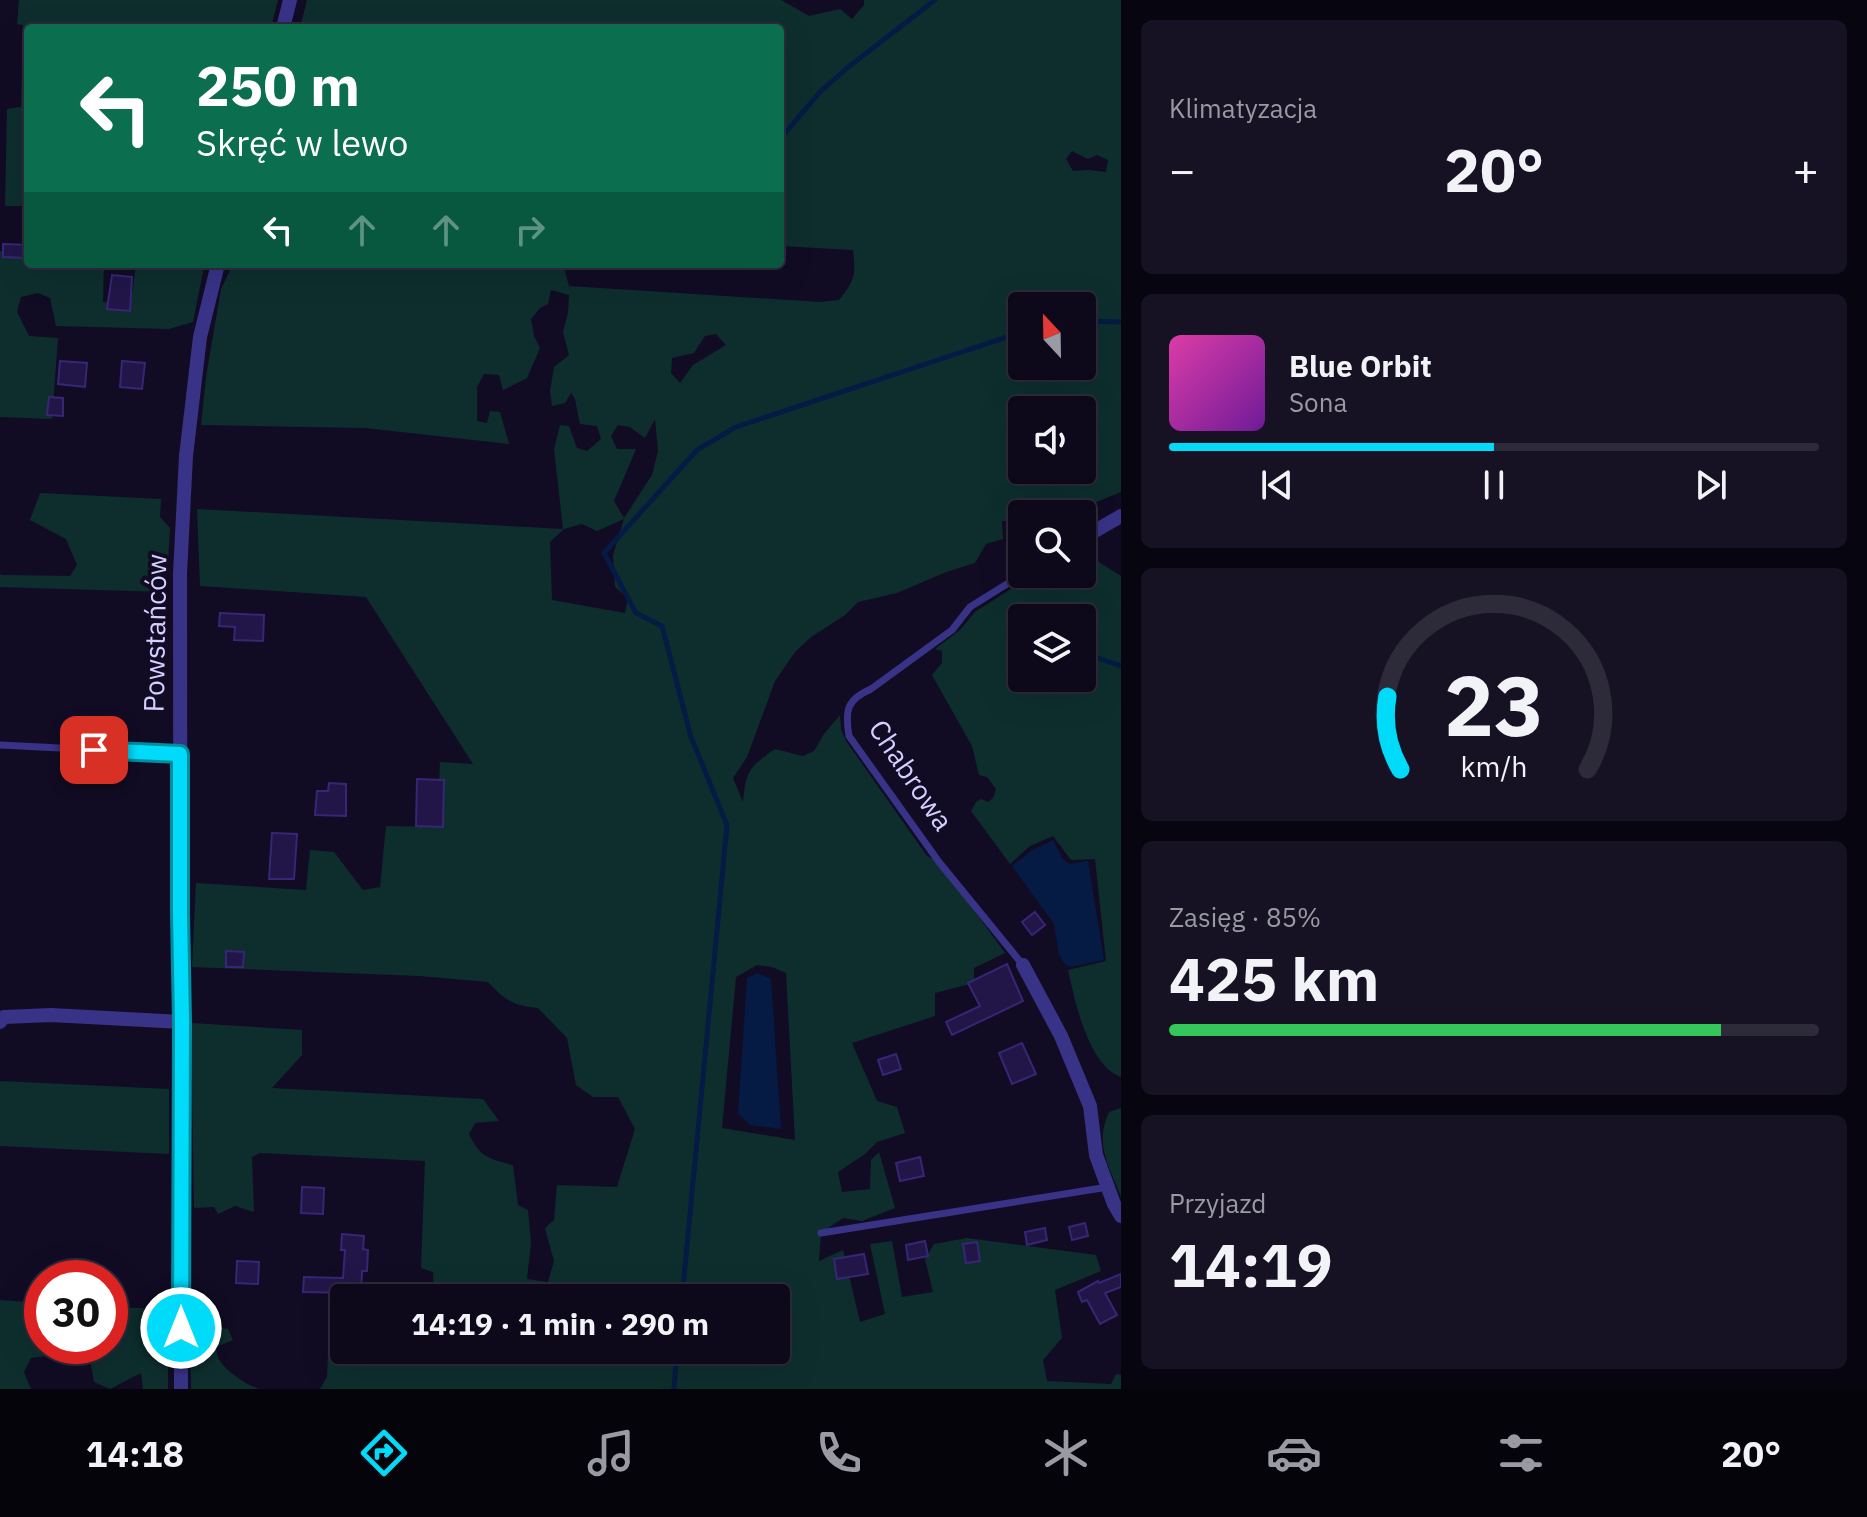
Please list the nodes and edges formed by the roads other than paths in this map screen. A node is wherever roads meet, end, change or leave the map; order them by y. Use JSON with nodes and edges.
{"nodes":[{"id":1,"x":290,"y":0,"type":"edge"},
{"id":2,"x":284,"y":24,"type":"edge"},
{"id":3,"x":217,"y":268,"type":"edge"},
{"id":4,"x":1121,"y":516,"type":"edge"},
{"id":5,"x":1096,"y":530,"type":"edge"},
{"id":6,"x":1008,"y":583,"type":"edge"},
{"id":7,"x":0,"y":745,"type":"edge"},
{"id":8,"x":180,"y":754,"type":"junction"},
{"id":9,"x":1023,"y":965,"type":"joint"},
{"id":10,"x":2,"y":1019,"type":"edge"},
{"id":11,"x":182,"y":1022,"type":"junction"},
{"id":12,"x":1108,"y":1187,"type":"junction"},
{"id":13,"x":1121,"y":1216,"type":"edge"},
{"id":14,"x":821,"y":1233,"type":"dead end"},
{"id":15,"x":181,"y":1389,"type":"edge"}],
"edges":[{"from":1,"to":2,"type":"street"},
{"from":3,"to":8,"type":"street","name":"Powstańców"},
{"from":4,"to":5,"type":"street"},
{"from":6,"to":9,"type":"lane","name":"Chabrowa"},
{"from":7,"to":8,"type":"lane"},
{"from":8,"to":11,"type":"street","name":"Powstańców"},
{"from":9,"to":12,"type":"street"},
{"from":10,"to":11,"type":"street"},
{"from":11,"to":15,"type":"street","name":"Powstańców"},
{"from":12,"to":13,"type":"street"},
{"from":12,"to":14,"type":"lane"}]}
